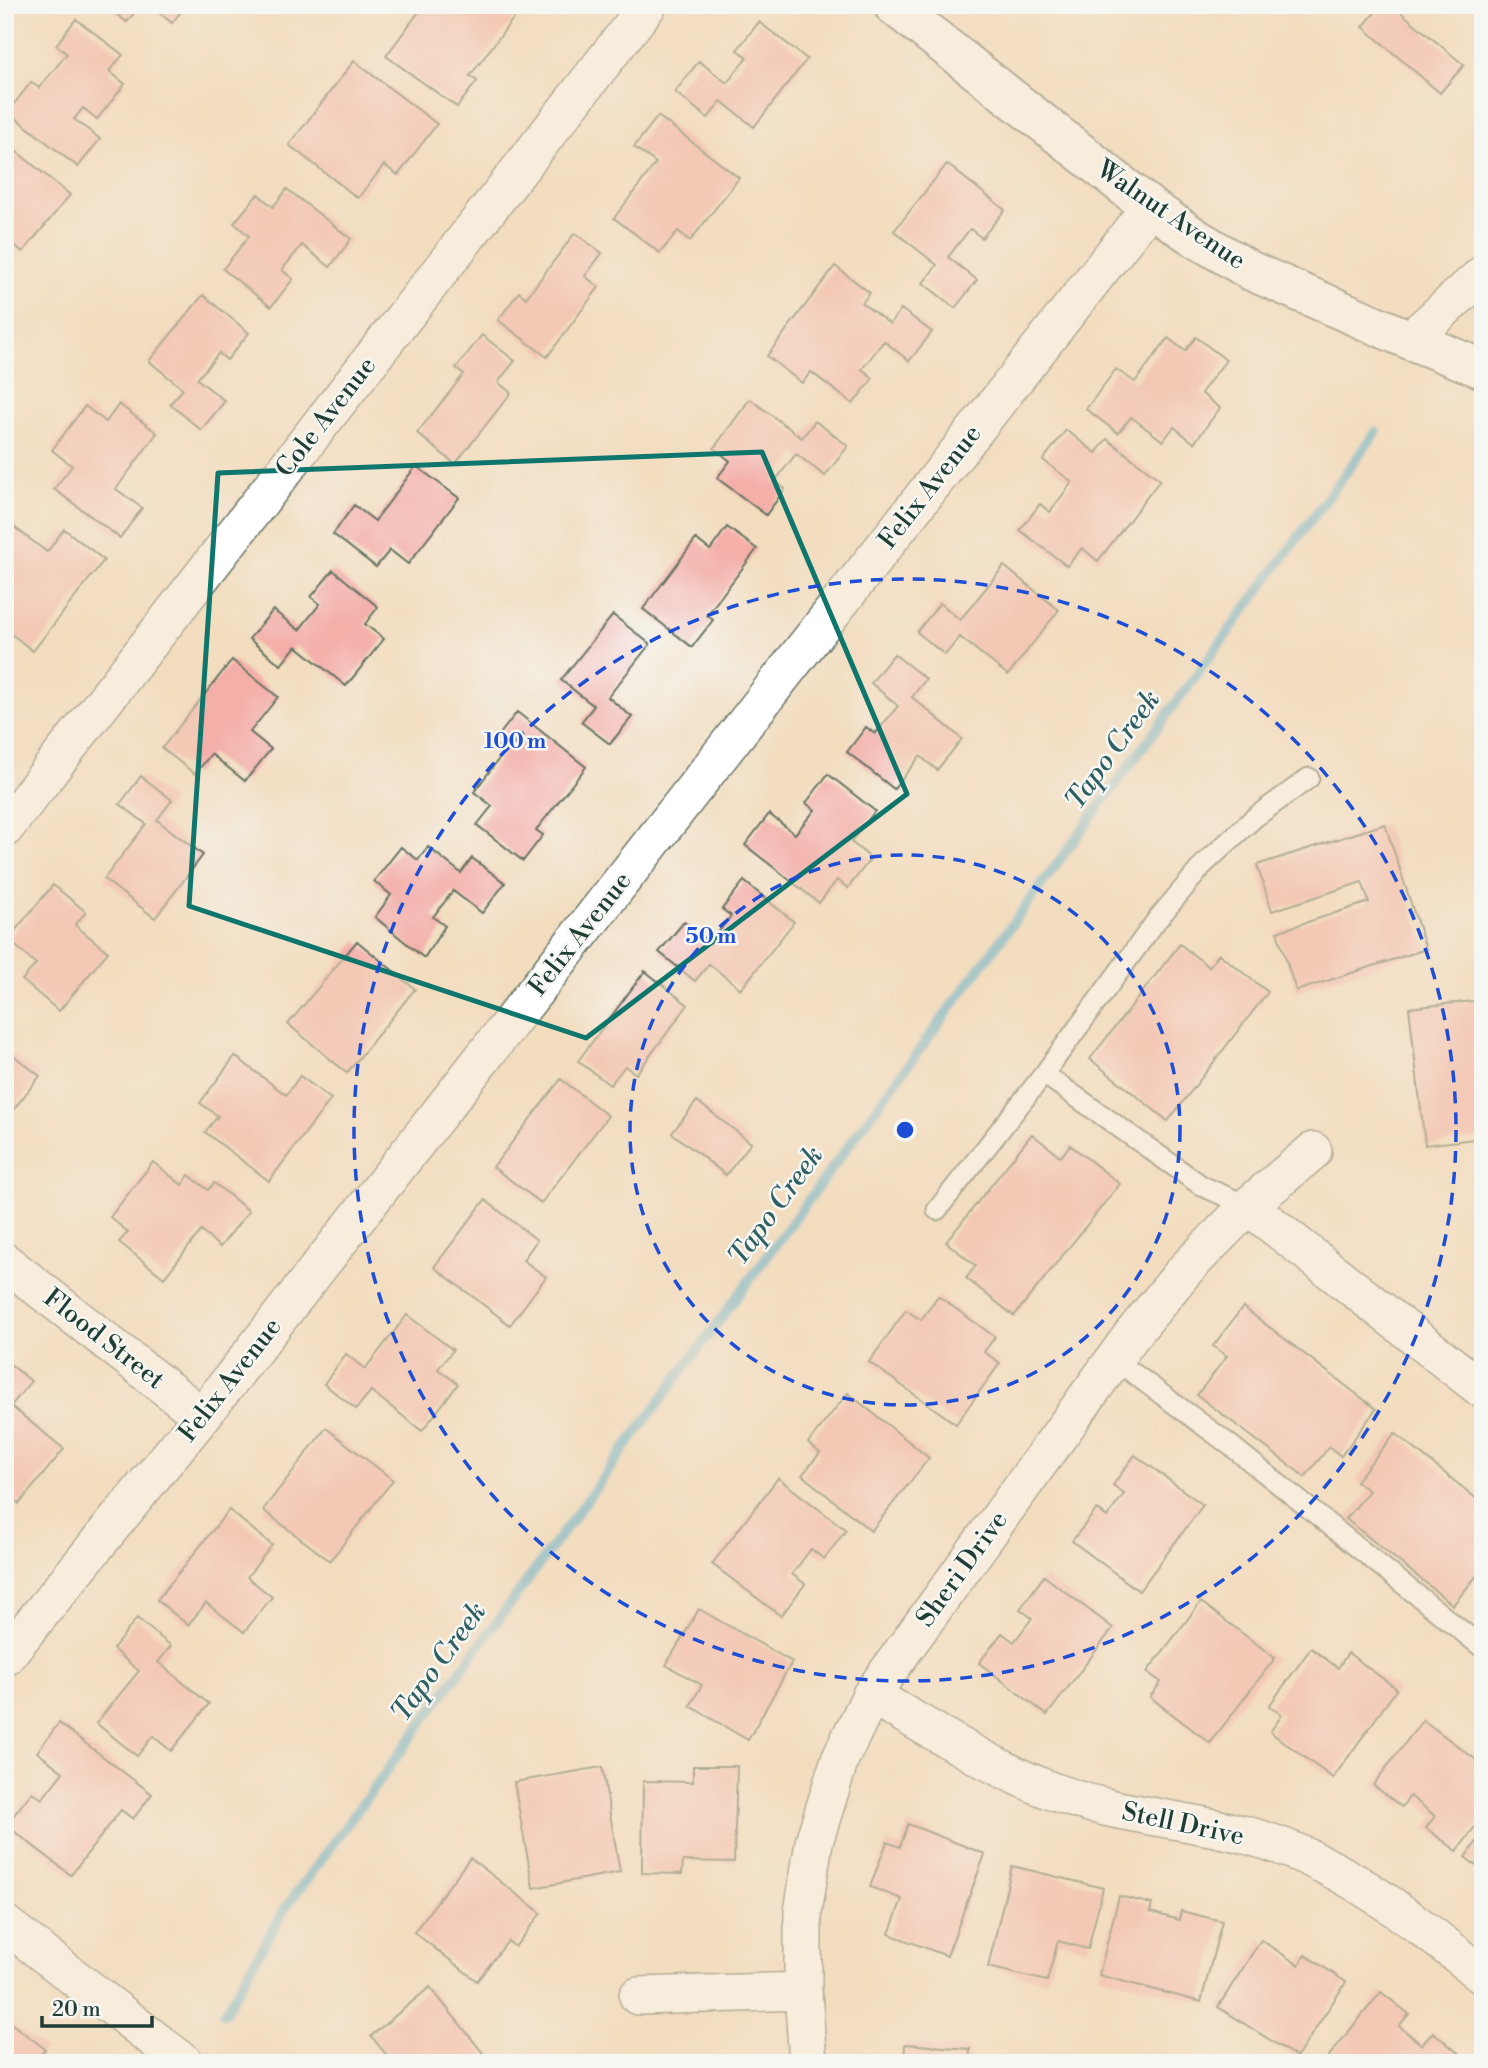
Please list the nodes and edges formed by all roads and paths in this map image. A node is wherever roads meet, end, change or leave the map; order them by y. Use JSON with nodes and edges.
{"nodes":[{"id":1,"x":648,"y":5,"type":"edge"},
{"id":2,"x":893,"y":5,"type":"edge"},
{"id":3,"x":1150,"y":207,"type":"junction"},
{"id":4,"x":1483,"y":274,"type":"edge"},
{"id":5,"x":1410,"y":340,"type":"junction"},
{"id":6,"x":1483,"y":369,"type":"edge"},
{"id":7,"x":1309,"y":778,"type":"dead end"},
{"id":8,"x":5,"y":828,"type":"edge"},
{"id":9,"x":1044,"y":1074,"type":"junction"},
{"id":10,"x":1313,"y":1151,"type":"dead end"},
{"id":11,"x":1248,"y":1206,"type":"junction"},
{"id":12,"x":937,"y":1210,"type":"dead end"},
{"id":13,"x":5,"y":1262,"type":"edge"},
{"id":14,"x":1114,"y":1359,"type":"junction"},
{"id":15,"x":1483,"y":1390,"type":"edge"},
{"id":16,"x":202,"y":1416,"type":"junction"},
{"id":17,"x":1483,"y":1648,"type":"edge"},
{"id":18,"x":5,"y":1657,"type":"edge"},
{"id":19,"x":871,"y":1695,"type":"junction"},
{"id":20,"x":5,"y":1924,"type":"edge"},
{"id":21,"x":1483,"y":1975,"type":"edge"},
{"id":22,"x":803,"y":1991,"type":"junction"},
{"id":23,"x":638,"y":1996,"type":"dead end"},
{"id":24,"x":185,"y":2063,"type":"edge"},
{"id":25,"x":808,"y":2063,"type":"edge"}],
"edges":[{"from":1,"to":8,"type":"street","name":"Cole Avenue"},
{"from":2,"to":3,"type":"street","name":"Walnut Avenue"},
{"from":3,"to":5,"type":"street","name":"Walnut Avenue"},
{"from":3,"to":16,"type":"street","name":"Felix Avenue"},
{"from":4,"to":5,"type":"street"},
{"from":5,"to":6,"type":"street","name":"Walnut Avenue"},
{"from":7,"to":9,"type":"lane"},
{"from":9,"to":11,"type":"lane"},
{"from":9,"to":12,"type":"lane"},
{"from":10,"to":11,"type":"street","name":"Sheri Drive"},
{"from":11,"to":14,"type":"street","name":"Sheri Drive"},
{"from":11,"to":15,"type":"street"},
{"from":13,"to":16,"type":"street","name":"Flood Street"},
{"from":14,"to":17,"type":"lane"},
{"from":14,"to":19,"type":"street","name":"Sheri Drive"},
{"from":16,"to":18,"type":"street","name":"Felix Avenue"},
{"from":19,"to":21,"type":"street","name":"Stell Drive"},
{"from":19,"to":22,"type":"street","name":"Sheri Drive"},
{"from":20,"to":24,"type":"street"},
{"from":22,"to":23,"type":"street"},
{"from":22,"to":25,"type":"street","name":"Sheri Drive"}]}
